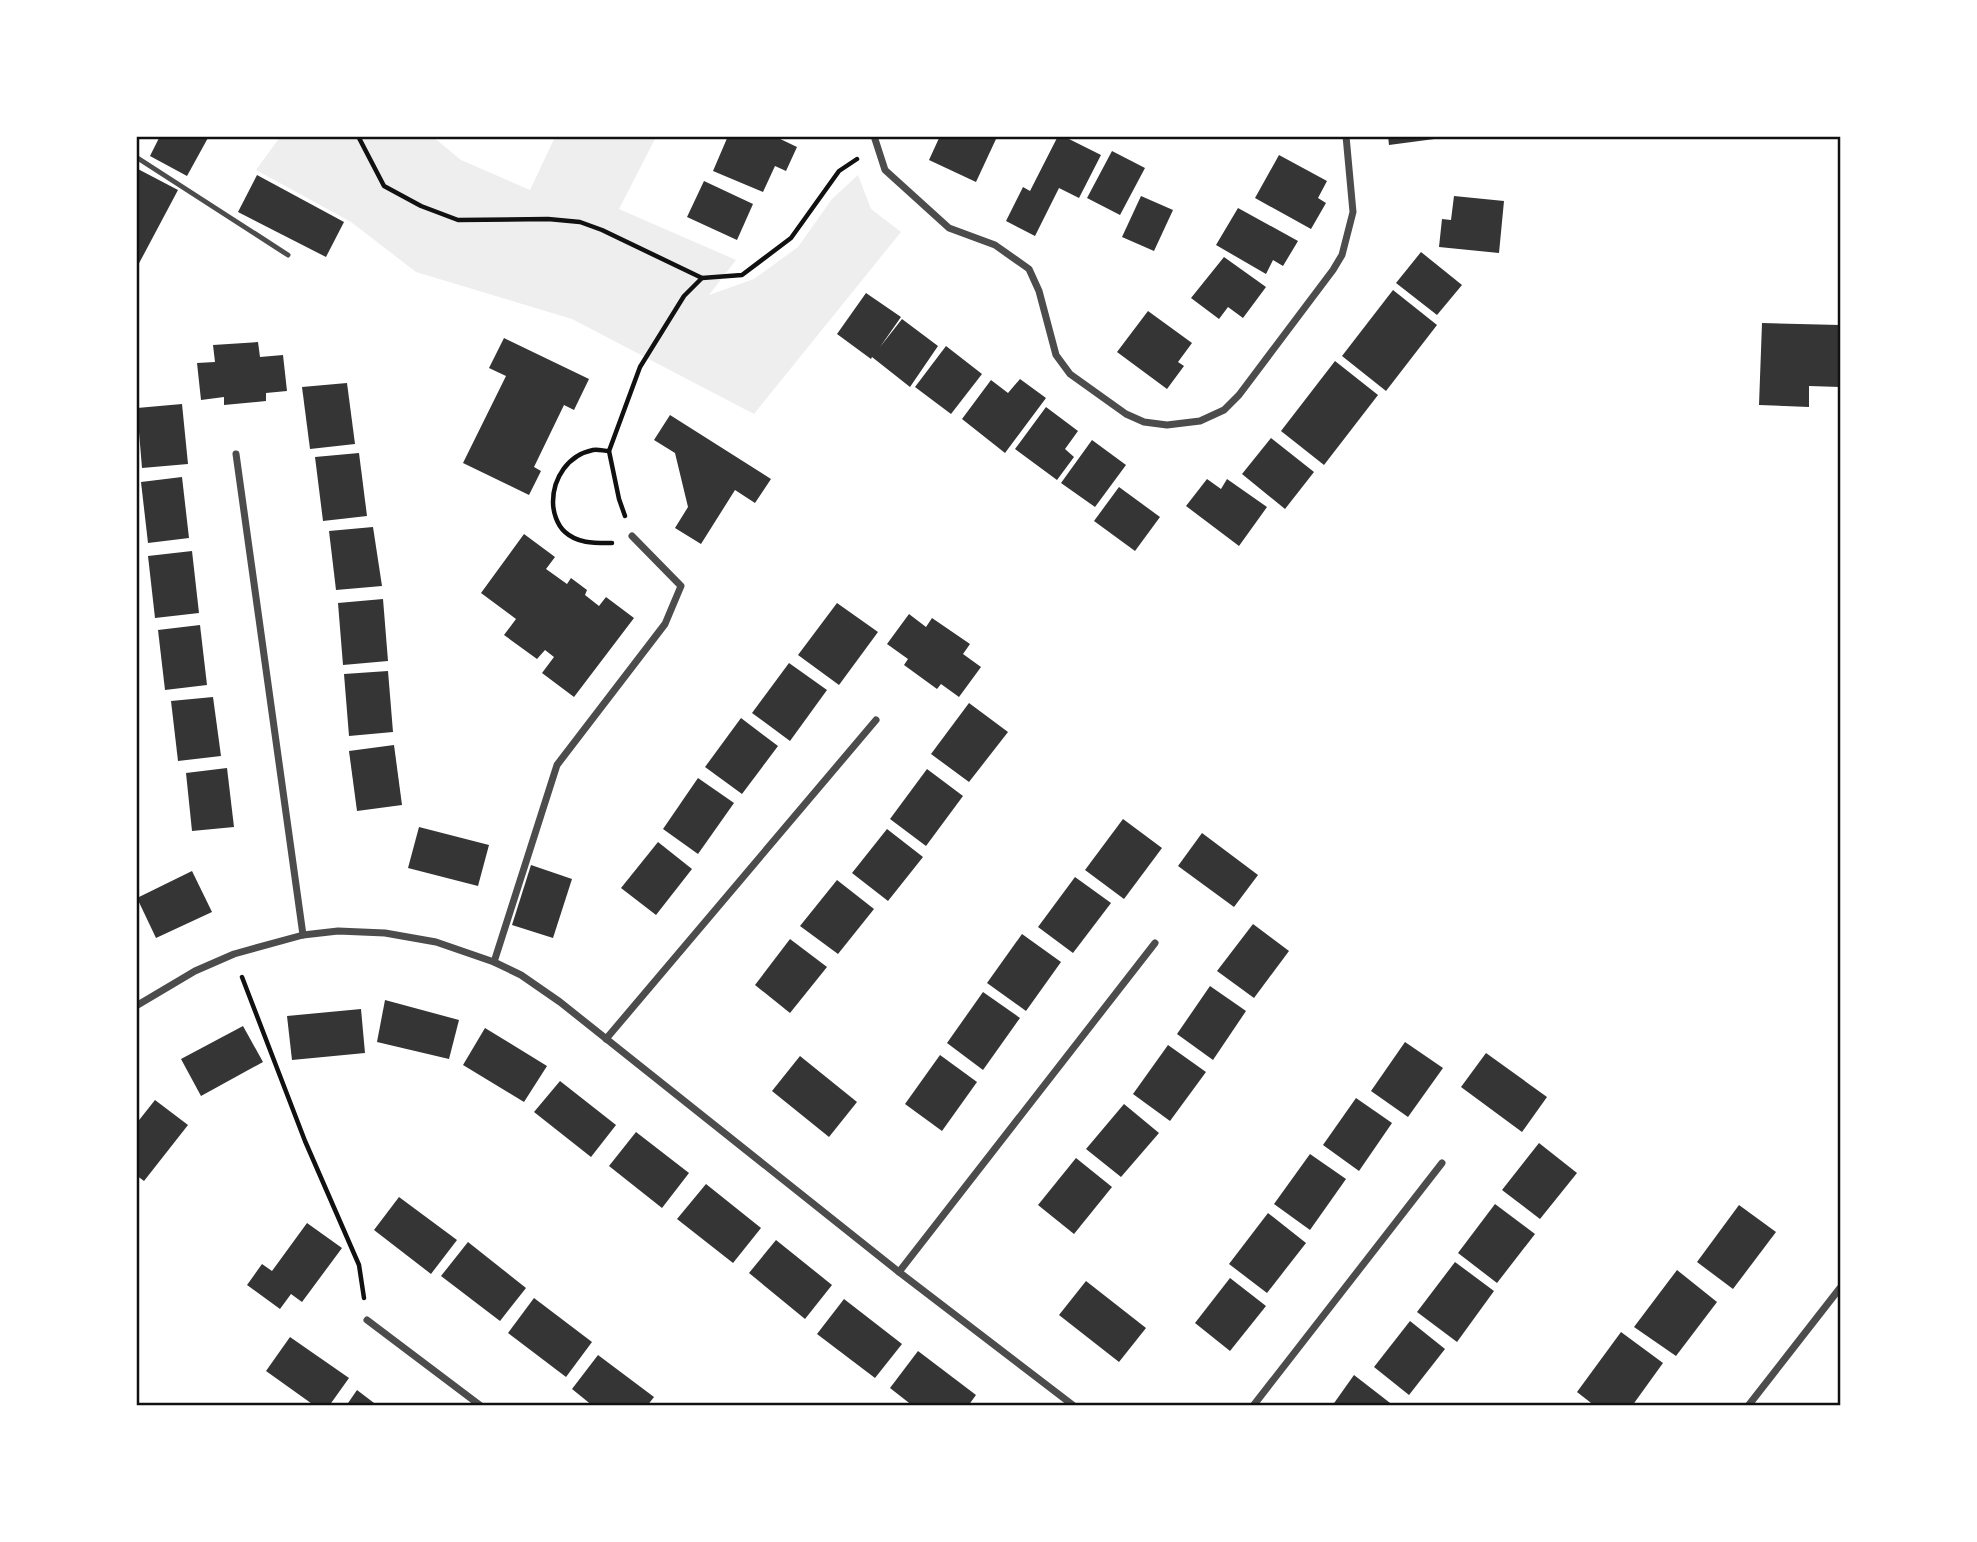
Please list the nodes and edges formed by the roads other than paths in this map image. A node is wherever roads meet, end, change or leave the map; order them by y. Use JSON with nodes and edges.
{"nodes":[{"id":1,"x":874,"y":136,"type":"edge"},
{"id":2,"x":1346,"y":136,"type":"edge"},
{"id":3,"x":136,"y":157,"type":"edge"},
{"id":4,"x":288,"y":255,"type":"dead end"},
{"id":5,"x":236,"y":454,"type":"dead end"},
{"id":6,"x":631,"y":534,"type":"road end"},
{"id":7,"x":876,"y":720,"type":"dead end"},
{"id":8,"x":303,"y":935,"type":"junction"},
{"id":9,"x":1155,"y":943,"type":"dead end"},
{"id":10,"x":494,"y":962,"type":"junction"},
{"id":11,"x":136,"y":1006,"type":"edge"},
{"id":12,"x":606,"y":1040,"type":"junction"},
{"id":13,"x":1442,"y":1163,"type":"dead end"},
{"id":14,"x":899,"y":1272,"type":"junction"},
{"id":15,"x":1840,"y":1289,"type":"edge"},
{"id":16,"x":367,"y":1320,"type":"road end"},
{"id":17,"x":481,"y":1405,"type":"edge"},
{"id":18,"x":1074,"y":1405,"type":"edge"},
{"id":19,"x":1253,"y":1405,"type":"edge"},
{"id":20,"x":1748,"y":1405,"type":"edge"}],
"edges":[{"from":1,"to":2,"type":"street"},
{"from":3,"to":4,"type":"lane"},
{"from":5,"to":8,"type":"street"},
{"from":6,"to":10,"type":"street"},
{"from":7,"to":12,"type":"street"},
{"from":8,"to":10,"type":"street"},
{"from":8,"to":11,"type":"street"},
{"from":9,"to":14,"type":"street"},
{"from":10,"to":12,"type":"street"},
{"from":12,"to":14,"type":"street"},
{"from":13,"to":19,"type":"street"},
{"from":14,"to":18,"type":"street"},
{"from":15,"to":20,"type":"street"},
{"from":16,"to":17,"type":"street"}]}
